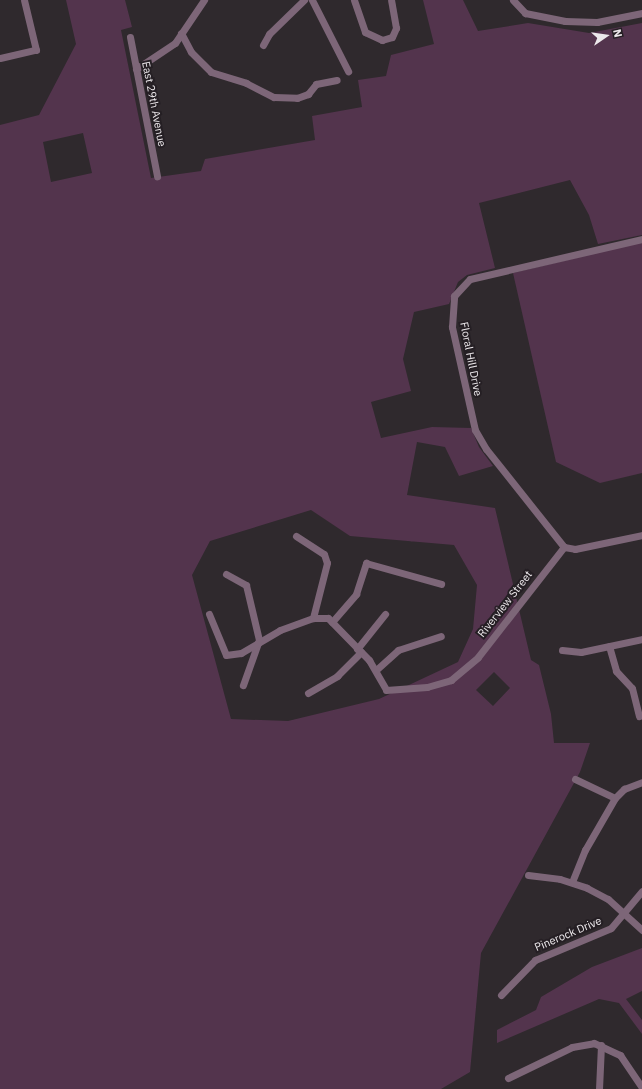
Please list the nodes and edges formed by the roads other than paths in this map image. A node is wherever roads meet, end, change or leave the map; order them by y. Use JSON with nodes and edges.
{"nodes":[{"id":1,"x":24,"y":0,"type":"edge"},
{"id":2,"x":204,"y":0,"type":"edge"},
{"id":3,"x":304,"y":0,"type":"edge"},
{"id":4,"x":312,"y":0,"type":"edge"},
{"id":5,"x":354,"y":0,"type":"edge"},
{"id":6,"x":391,"y":0,"type":"edge"},
{"id":7,"x":513,"y":0,"type":"edge"},
{"id":8,"x":642,"y":13,"type":"edge"},
{"id":9,"x":181,"y":33,"type":"junction"},
{"id":10,"x":130,"y":37,"type":"dead end"},
{"id":11,"x":263,"y":45,"type":"dead end"},
{"id":12,"x":0,"y":58,"type":"edge"},
{"id":13,"x":136,"y":69,"type":"junction"},
{"id":14,"x":348,"y":71,"type":"dead end"},
{"id":15,"x":337,"y":80,"type":"dead end"},
{"id":16,"x":157,"y":176,"type":"dead end"},
{"id":17,"x":642,"y":239,"type":"edge"},
{"id":18,"x":642,"y":535,"type":"edge"},
{"id":19,"x":296,"y":536,"type":"dead end"},
{"id":20,"x":564,"y":547,"type":"junction"},
{"id":21,"x":226,"y":574,"type":"dead end"},
{"id":22,"x":441,"y":584,"type":"dead end"},
{"id":23,"x":209,"y":614,"type":"dead end"},
{"id":24,"x":385,"y":614,"type":"dead end"},
{"id":25,"x":313,"y":618,"type":"junction"},
{"id":26,"x":332,"y":622,"type":"junction"},
{"id":27,"x":441,"y":636,"type":"dead end"},
{"id":28,"x":642,"y":639,"type":"edge"},
{"id":29,"x":259,"y":640,"type":"junction"},
{"id":30,"x":609,"y":646,"type":"junction"},
{"id":31,"x":562,"y":650,"type":"dead end"},
{"id":32,"x":359,"y":651,"type":"junction"},
{"id":33,"x":376,"y":670,"type":"junction"},
{"id":34,"x":243,"y":685,"type":"dead end"},
{"id":35,"x":308,"y":693,"type":"dead end"},
{"id":36,"x":639,"y":716,"type":"dead end"},
{"id":37,"x":575,"y":779,"type":"dead end"},
{"id":38,"x":642,"y":782,"type":"edge"},
{"id":39,"x":614,"y":798,"type":"junction"},
{"id":40,"x":528,"y":875,"type":"dead end"},
{"id":41,"x":572,"y":882,"type":"junction"},
{"id":42,"x":642,"y":891,"type":"edge"},
{"id":43,"x":625,"y":913,"type":"junction"},
{"id":44,"x":642,"y":930,"type":"edge"},
{"id":45,"x":501,"y":995,"type":"dead end"},
{"id":46,"x":601,"y":1045,"type":"junction"},
{"id":47,"x":508,"y":1078,"type":"dead end"},
{"id":48,"x":642,"y":1088,"type":"edge"},
{"id":49,"x":599,"y":1089,"type":"edge"}],
"edges":[{"from":1,"to":12,"type":"street"},
{"from":2,"to":9,"type":"street"},
{"from":3,"to":11,"type":"street"},
{"from":4,"to":14,"type":"street"},
{"from":5,"to":6,"type":"street"},
{"from":7,"to":8,"type":"street"},
{"from":9,"to":13,"type":"street"},
{"from":9,"to":15,"type":"street"},
{"from":10,"to":13,"type":"street","name":"East 29th Avenue"},
{"from":13,"to":16,"type":"street","name":"East 29th Avenue"},
{"from":17,"to":20,"type":"street","name":"Floral Hill Drive"},
{"from":18,"to":20,"type":"street"},
{"from":19,"to":25,"type":"street"},
{"from":20,"to":33,"type":"street","name":"Riverview Street"},
{"from":21,"to":29,"type":"street"},
{"from":22,"to":26,"type":"street"},
{"from":23,"to":29,"type":"street"},
{"from":24,"to":32,"type":"street"},
{"from":25,"to":26,"type":"street"},
{"from":25,"to":29,"type":"street"},
{"from":26,"to":32,"type":"street"},
{"from":27,"to":33,"type":"street"},
{"from":28,"to":30,"type":"street"},
{"from":29,"to":34,"type":"street"},
{"from":30,"to":31,"type":"street"},
{"from":30,"to":36,"type":"street"},
{"from":32,"to":33,"type":"street"},
{"from":32,"to":35,"type":"street"},
{"from":37,"to":39,"type":"street"},
{"from":38,"to":39,"type":"street"},
{"from":39,"to":41,"type":"street"},
{"from":40,"to":41,"type":"street"},
{"from":41,"to":43,"type":"street"},
{"from":42,"to":43,"type":"street","name":"Pinerock Drive"},
{"from":43,"to":44,"type":"street"},
{"from":43,"to":45,"type":"street","name":"Pinerock Drive"},
{"from":46,"to":47,"type":"street"},
{"from":46,"to":48,"type":"street"},
{"from":46,"to":49,"type":"street"}]}
